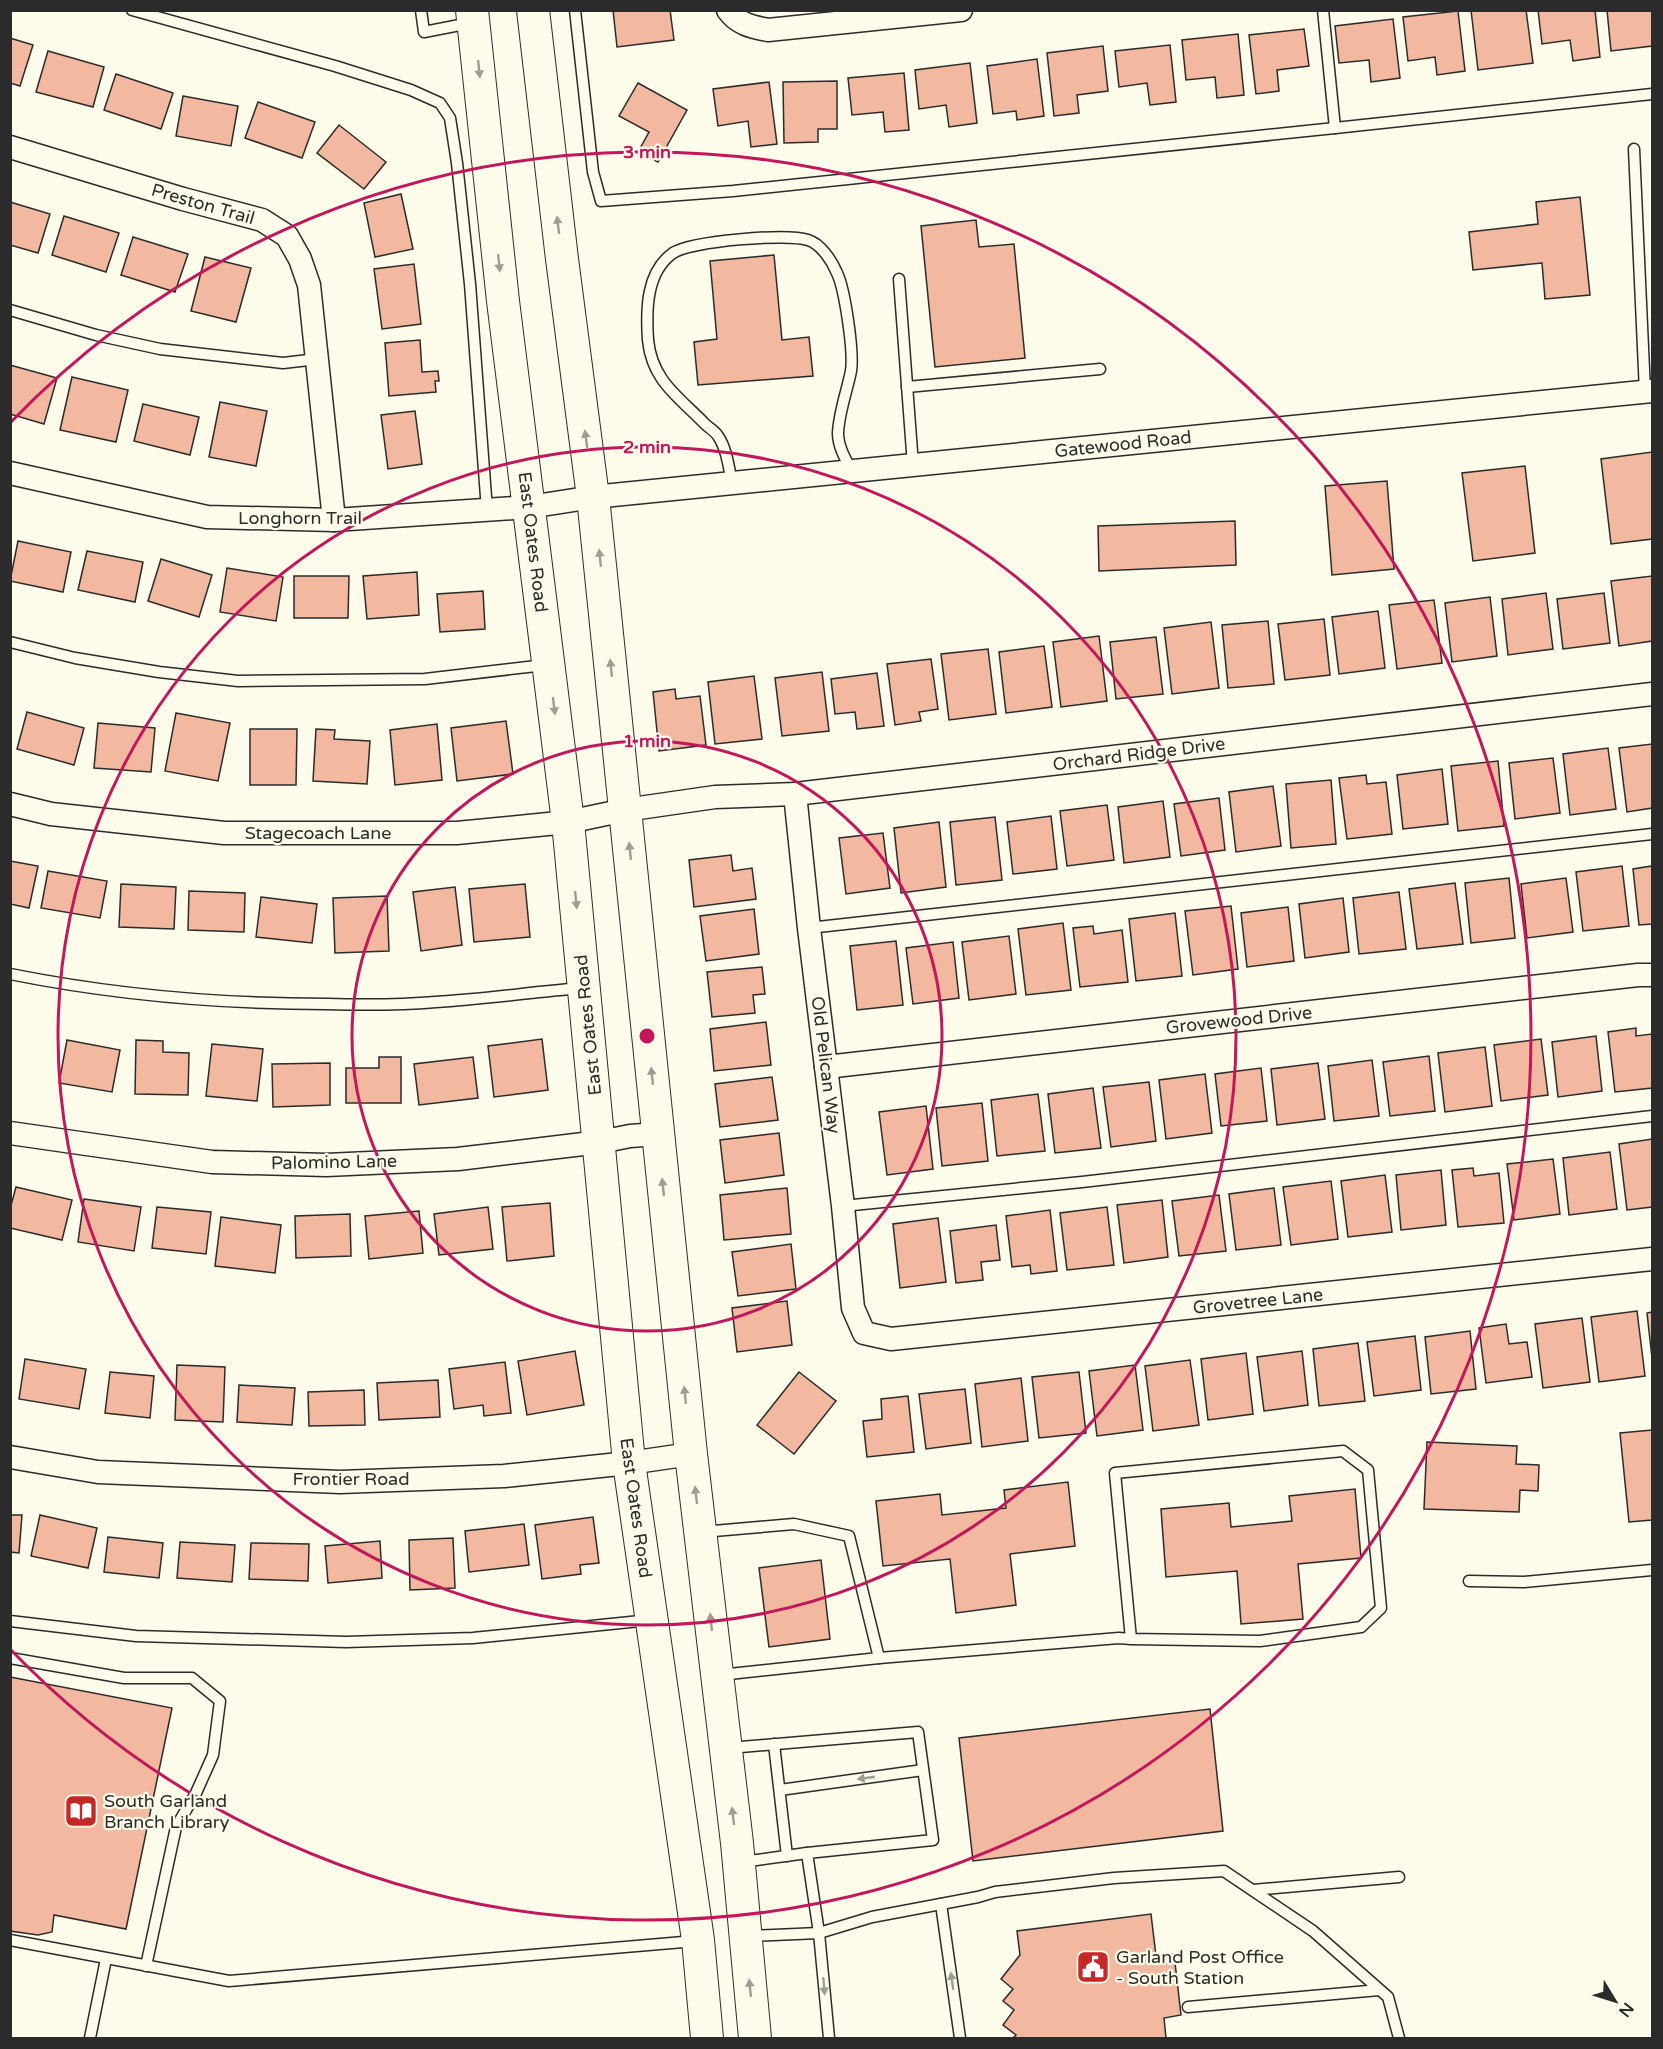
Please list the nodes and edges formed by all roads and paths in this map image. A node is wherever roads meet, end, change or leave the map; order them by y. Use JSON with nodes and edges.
{"nodes":[{"id":1,"x":132,"y":10,"type":"edge"},
{"id":2,"x":421,"y":10,"type":"edge"},
{"id":3,"x":532,"y":10,"type":"edge"},
{"id":4,"x":575,"y":10,"type":"edge"},
{"id":5,"x":728,"y":10,"type":"edge"},
{"id":6,"x":961,"y":10,"type":"edge"},
{"id":7,"x":1323,"y":10,"type":"edge"},
{"id":8,"x":473,"y":16,"type":"edge"},
{"id":9,"x":1653,"y":94,"type":"edge"},
{"id":10,"x":1335,"y":128,"type":"junction"},
{"id":11,"x":10,"y":147,"type":"edge"},
{"id":12,"x":1634,"y":149,"type":"dead end"},
{"id":13,"x":899,"y":279,"type":"dead end"},
{"id":14,"x":10,"y":310,"type":"edge"},
{"id":15,"x":317,"y":360,"type":"junction"},
{"id":16,"x":1100,"y":369,"type":"dead end"},
{"id":17,"x":907,"y":387,"type":"junction"},
{"id":18,"x":1649,"y":392,"type":"edge"},
{"id":19,"x":913,"y":465,"type":"junction"},
{"id":20,"x":852,"y":472,"type":"junction"},
{"id":21,"x":10,"y":473,"type":"edge"},
{"id":22,"x":732,"y":483,"type":"junction"},
{"id":23,"x":593,"y":497,"type":"junction"},
{"id":24,"x":529,"y":507,"type":"junction"},
{"id":25,"x":488,"y":510,"type":"junction"},
{"id":26,"x":334,"y":520,"type":"junction"},
{"id":27,"x":10,"y":642,"type":"edge"},
{"id":28,"x":549,"y":665,"type":"junction"},
{"id":29,"x":1653,"y":694,"type":"edge"},
{"id":30,"x":795,"y":794,"type":"junction"},
{"id":31,"x":10,"y":804,"type":"edge"},
{"id":32,"x":625,"y":810,"type":"junction"},
{"id":33,"x":568,"y":822,"type":"junction"},
{"id":34,"x":1653,"y":834,"type":"edge"},
{"id":35,"x":809,"y":928,"type":"junction"},
{"id":36,"x":10,"y":974,"type":"edge"},
{"id":37,"x":1653,"y":975,"type":"edge"},
{"id":38,"x":585,"y":988,"type":"junction"},
{"id":39,"x":826,"y":1067,"type":"junction"},
{"id":40,"x":1653,"y":1116,"type":"edge"},
{"id":41,"x":10,"y":1133,"type":"edge"},
{"id":42,"x":658,"y":1134,"type":"junction"},
{"id":43,"x":600,"y":1142,"type":"junction"},
{"id":44,"x":843,"y":1206,"type":"junction"},
{"id":45,"x":1653,"y":1259,"type":"edge"},
{"id":46,"x":864,"y":1333,"type":"joint"},
{"id":47,"x":691,"y":1454,"type":"junction"},
{"id":48,"x":10,"y":1457,"type":"edge"},
{"id":49,"x":629,"y":1463,"type":"junction"},
{"id":50,"x":700,"y":1532,"type":"junction"},
{"id":51,"x":1653,"y":1570,"type":"edge"},
{"id":52,"x":1469,"y":1581,"type":"dead end"},
{"id":53,"x":652,"y":1620,"type":"junction"},
{"id":54,"x":10,"y":1621,"type":"edge"},
{"id":55,"x":1131,"y":1639,"type":"junction"},
{"id":56,"x":10,"y":1658,"type":"edge"},
{"id":57,"x":879,"y":1658,"type":"junction"},
{"id":58,"x":717,"y":1675,"type":"junction"},
{"id":59,"x":774,"y":1744,"type":"junction"},
{"id":60,"x":725,"y":1748,"type":"junction"},
{"id":61,"x":923,"y":1770,"type":"junction"},
{"id":62,"x":780,"y":1790,"type":"junction"},
{"id":63,"x":807,"y":1853,"type":"junction"},
{"id":64,"x":787,"y":1856,"type":"junction"},
{"id":65,"x":738,"y":1862,"type":"junction"},
{"id":66,"x":1399,"y":1876,"type":"dead end"},
{"id":67,"x":1253,"y":1890,"type":"junction"},
{"id":68,"x":942,"y":1904,"type":"junction"},
{"id":69,"x":819,"y":1933,"type":"junction"},
{"id":70,"x":746,"y":1936,"type":"junction"},
{"id":71,"x":10,"y":1940,"type":"edge"},
{"id":72,"x":698,"y":1940,"type":"junction"},
{"id":73,"x":106,"y":1959,"type":"junction"},
{"id":74,"x":146,"y":1966,"type":"junction"},
{"id":75,"x":1379,"y":1990,"type":"junction"},
{"id":76,"x":1188,"y":2007,"type":"dead end"},
{"id":77,"x":90,"y":2038,"type":"edge"},
{"id":78,"x":707,"y":2038,"type":"edge"},
{"id":79,"x":755,"y":2038,"type":"edge"},
{"id":80,"x":829,"y":2038,"type":"edge"},
{"id":81,"x":960,"y":2038,"type":"edge"},
{"id":82,"x":1399,"y":2038,"type":"edge"}],
"edges":[{"from":1,"to":25,"type":"lane"},
{"from":2,"to":8,"type":"lane"},
{"from":23,"to":3,"type":"main road","one_way":true},
{"from":4,"to":10,"type":"lane"},
{"from":5,"to":6,"type":"street"},
{"from":7,"to":10,"type":"lane"},
{"from":8,"to":24,"type":"main road","name":"East Oates Road","one_way":true},
{"from":9,"to":10,"type":"lane"},
{"from":11,"to":15,"type":"street","name":"Preston Trail"},
{"from":12,"to":18,"type":"lane"},
{"from":13,"to":17,"type":"lane"},
{"from":14,"to":15,"type":"lane"},
{"from":15,"to":26,"type":"street","name":"Preston Trail"},
{"from":16,"to":17,"type":"lane"},
{"from":17,"to":19,"type":"lane"},
{"from":18,"to":19,"type":"street","name":"Gatewood Road"},
{"from":19,"to":20,"type":"street","name":"Gatewood Road"},
{"from":20,"to":22,"type":"street","name":"Gatewood Road"},
{"from":20,"to":22,"type":"lane"},
{"from":21,"to":26,"type":"street","name":"Longhorn Trail"},
{"from":22,"to":23,"type":"street","name":"Gatewood Road"},
{"from":23,"to":24,"type":"street","name":"Longhorn Trail"},
{"from":32,"to":23,"type":"main road","one_way":true},
{"from":24,"to":25,"type":"street","name":"Longhorn Trail"},
{"from":24,"to":28,"type":"main road","name":"East Oates Road"},
{"from":25,"to":26,"type":"street","name":"Longhorn Trail"},
{"from":27,"to":28,"type":"lane"},
{"from":28,"to":33,"type":"main road","name":"East Oates Road","one_way":true},
{"from":29,"to":30,"type":"street","name":"Orchard Ridge Drive"},
{"from":30,"to":32,"type":"street","name":"Orchard Ridge Drive"},
{"from":30,"to":35,"type":"street","name":"Old Pelican Way"},
{"from":31,"to":33,"type":"street","name":"Stagecoach Lane"},
{"from":32,"to":33,"type":"street","name":"Stagecoach Lane"},
{"from":42,"to":32,"type":"main road","one_way":true},
{"from":33,"to":38,"type":"main road","name":"East Oates Road","one_way":true},
{"from":34,"to":35,"type":"lane"},
{"from":35,"to":39,"type":"street","name":"Old Pelican Way"},
{"from":36,"to":38,"type":"lane"},
{"from":37,"to":39,"type":"street","name":"Grovewood Drive"},
{"from":38,"to":43,"type":"main road","name":"East Oates Road"},
{"from":39,"to":44,"type":"street","name":"Old Pelican Way"},
{"from":40,"to":44,"type":"lane"},
{"from":41,"to":43,"type":"street","name":"Palomino Lane"},
{"from":42,"to":43,"type":"street","name":"Palomino Lane"},
{"from":47,"to":42,"type":"main road","one_way":true},
{"from":43,"to":49,"type":"main road","name":"East Oates Road"},
{"from":44,"to":46,"type":"street","name":"Old Pelican Way"},
{"from":45,"to":46,"type":"street","name":"Grovetree Lane"},
{"from":47,"to":49,"type":"street","name":"Frontier Road"},
{"from":50,"to":47,"type":"main road","one_way":true},
{"from":48,"to":49,"type":"street","name":"Frontier Road"},
{"from":49,"to":53,"type":"main road","name":"East Oates Road"},
{"from":50,"to":57,"type":"lane"},
{"from":58,"to":50,"type":"main road","one_way":true},
{"from":51,"to":52,"type":"lane"},
{"from":53,"to":54,"type":"lane"},
{"from":53,"to":72,"type":"main road","name":"East Oates Road"},
{"from":55,"to":55,"type":"lane"},
{"from":55,"to":57,"type":"lane"},
{"from":56,"to":74,"type":"lane"},
{"from":57,"to":58,"type":"lane"},
{"from":58,"to":60,"type":"main road"},
{"from":59,"to":60,"type":"lane"},
{"from":59,"to":61,"type":"lane"},
{"from":59,"to":62,"type":"lane"},
{"from":65,"to":60,"type":"main road","one_way":true},
{"from":61,"to":62,"type":"lane","one_way":true},
{"from":61,"to":63,"type":"lane"},
{"from":62,"to":64,"type":"lane"},
{"from":63,"to":64,"type":"lane"},
{"from":63,"to":69,"type":"lane"},
{"from":64,"to":65,"type":"lane"},
{"from":65,"to":70,"type":"main road"},
{"from":66,"to":67,"type":"lane"},
{"from":67,"to":68,"type":"lane"},
{"from":67,"to":75,"type":"lane"},
{"from":68,"to":69,"type":"lane"},
{"from":81,"to":68,"type":"lane","one_way":true},
{"from":69,"to":70,"type":"lane"},
{"from":69,"to":80,"type":"lane","one_way":true},
{"from":70,"to":72,"type":"main road"},
{"from":79,"to":70,"type":"main road","one_way":true},
{"from":71,"to":73,"type":"lane"},
{"from":72,"to":74,"type":"lane"},
{"from":72,"to":78,"type":"main road","name":"East Oates Road"},
{"from":73,"to":74,"type":"lane"},
{"from":73,"to":77,"type":"lane"},
{"from":75,"to":76,"type":"lane"},
{"from":75,"to":82,"type":"lane"}]}
